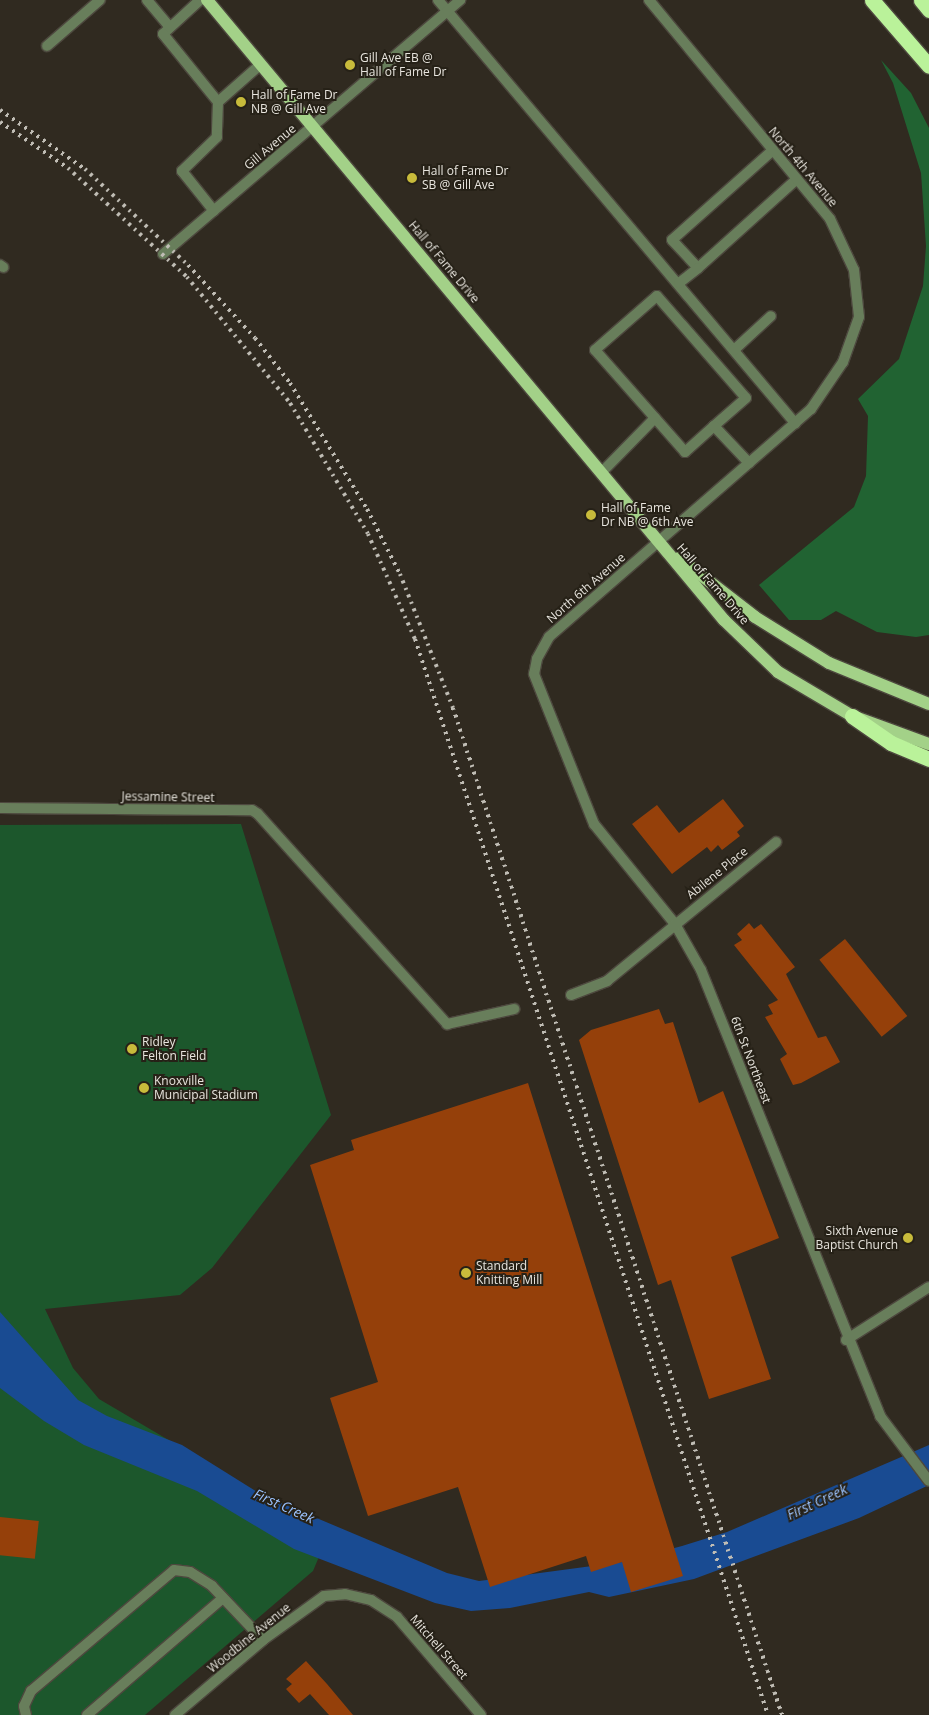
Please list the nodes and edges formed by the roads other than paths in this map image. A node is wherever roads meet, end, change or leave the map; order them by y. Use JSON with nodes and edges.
{"nodes":[{"id":1,"x":100,"y":0,"type":"edge"},
{"id":2,"x":147,"y":0,"type":"edge"},
{"id":3,"x":438,"y":0,"type":"edge"},
{"id":4,"x":460,"y":0,"type":"edge"},
{"id":5,"x":649,"y":0,"type":"edge"},
{"id":6,"x":872,"y":0,"type":"edge"},
{"id":7,"x":921,"y":0,"type":"edge"},
{"id":8,"x":209,"y":1,"type":"edge"},
{"id":9,"x":929,"y":10,"type":"edge"},
{"id":10,"x":448,"y":11,"type":"junction"},
{"id":11,"x":169,"y":26,"type":"junction"},
{"id":12,"x":47,"y":46,"type":"dead end"},
{"id":13,"x":261,"y":64,"type":"junction"},
{"id":14,"x":929,"y":66,"type":"edge"},
{"id":15,"x":218,"y":102,"type":"junction"},
{"id":16,"x":314,"y":127,"type":"junction"},
{"id":17,"x":773,"y":150,"type":"junction"},
{"id":18,"x":798,"y":179,"type":"junction"},
{"id":19,"x":214,"y":211,"type":"junction"},
{"id":20,"x":163,"y":254,"type":"dead end"},
{"id":21,"x":698,"y":268,"type":"junction"},
{"id":22,"x":679,"y":283,"type":"junction"},
{"id":23,"x":771,"y":316,"type":"dead end"},
{"id":24,"x":734,"y":350,"type":"junction"},
{"id":25,"x":655,"y":418,"type":"junction"},
{"id":26,"x":795,"y":423,"type":"junction"},
{"id":27,"x":714,"y":426,"type":"junction"},
{"id":28,"x":749,"y":463,"type":"junction"},
{"id":29,"x":602,"y":473,"type":"junction"},
{"id":30,"x":659,"y":542,"type":"junction"},
{"id":31,"x":536,"y":659,"type":"joint"},
{"id":32,"x":929,"y":704,"type":"edge"},
{"id":33,"x":852,"y":716,"type":"junction"},
{"id":34,"x":929,"y":744,"type":"edge"},
{"id":35,"x":929,"y":759,"type":"edge"},
{"id":36,"x":0,"y":808,"type":"edge"},
{"id":37,"x":776,"y":842,"type":"dead end"},
{"id":38,"x":675,"y":924,"type":"junction"},
{"id":39,"x":571,"y":995,"type":"dead end"},
{"id":40,"x":514,"y":1009,"type":"dead end"},
{"id":41,"x":929,"y":1287,"type":"edge"},
{"id":42,"x":846,"y":1340,"type":"junction"},
{"id":43,"x":929,"y":1481,"type":"edge"},
{"id":44,"x":345,"y":1594,"type":"joint"},
{"id":45,"x":223,"y":1598,"type":"junction"},
{"id":46,"x":262,"y":1640,"type":"junction"},
{"id":47,"x":26,"y":1715,"type":"edge"},
{"id":48,"x":87,"y":1715,"type":"edge"},
{"id":49,"x":175,"y":1715,"type":"edge"},
{"id":50,"x":481,"y":1715,"type":"edge"}],
"edges":[{"from":1,"to":12,"type":"street"},
{"from":2,"to":11,"type":"street"},
{"from":3,"to":10,"type":"street"},
{"from":4,"to":10,"type":"street","name":"Gill Avenue"},
{"from":5,"to":17,"type":"street","name":"North 4th Avenue"},
{"from":6,"to":14,"type":"highway"},
{"from":7,"to":9,"type":"highway"},
{"from":8,"to":11,"type":"street"},
{"from":8,"to":13,"type":"main road","name":"Hall of Fame Drive"},
{"from":10,"to":16,"type":"street","name":"Gill Avenue"},
{"from":10,"to":22,"type":"street"},
{"from":11,"to":15,"type":"street"},
{"from":13,"to":15,"type":"street"},
{"from":13,"to":16,"type":"main road","name":"Hall of Fame Drive"},
{"from":15,"to":19,"type":"street"},
{"from":16,"to":19,"type":"street","name":"Gill Avenue"},
{"from":16,"to":29,"type":"main road","name":"Hall of Fame Drive"},
{"from":17,"to":18,"type":"street","name":"North 4th Avenue"},
{"from":17,"to":21,"type":"street"},
{"from":18,"to":21,"type":"street"},
{"from":18,"to":26,"type":"street","name":"North 4th Avenue"},
{"from":19,"to":20,"type":"street","name":"Gill Avenue"},
{"from":21,"to":22,"type":"street"},
{"from":22,"to":24,"type":"street"},
{"from":23,"to":24,"type":"street"},
{"from":24,"to":26,"type":"street"},
{"from":25,"to":27,"type":"street"},
{"from":25,"to":27,"type":"street"},
{"from":25,"to":29,"type":"street"},
{"from":26,"to":28,"type":"street","name":"North 4th Avenue"},
{"from":27,"to":28,"type":"street"},
{"from":28,"to":30,"type":"street","name":"North 4th Avenue"},
{"from":29,"to":30,"type":"main road","name":"Hall of Fame Drive"},
{"from":30,"to":31,"type":"street","name":"North 6th Avenue"},
{"from":30,"to":32,"type":"main road","name":"Hall of Fame Drive"},
{"from":30,"to":33,"type":"main road","name":"Hall of Fame Drive"},
{"from":31,"to":38,"type":"street","name":"6th St Northeast"},
{"from":33,"to":34,"type":"main road","name":"Hall of Fame Drive"},
{"from":33,"to":35,"type":"highway"},
{"from":36,"to":40,"type":"street","name":"Jessamine Street"},
{"from":37,"to":38,"type":"street","name":"Abilene Place"},
{"from":38,"to":39,"type":"street","name":"Abilene Place"},
{"from":38,"to":42,"type":"street","name":"6th St Northeast"},
{"from":41,"to":42,"type":"street"},
{"from":42,"to":43,"type":"street","name":"6th St Northeast"},
{"from":44,"to":46,"type":"street","name":"Woodbine Avenue"},
{"from":44,"to":50,"type":"street","name":"Mitchell Street"},
{"from":45,"to":46,"type":"street"},
{"from":45,"to":47,"type":"street"},
{"from":45,"to":48,"type":"street"},
{"from":46,"to":49,"type":"street","name":"Woodbine Avenue"}]}
